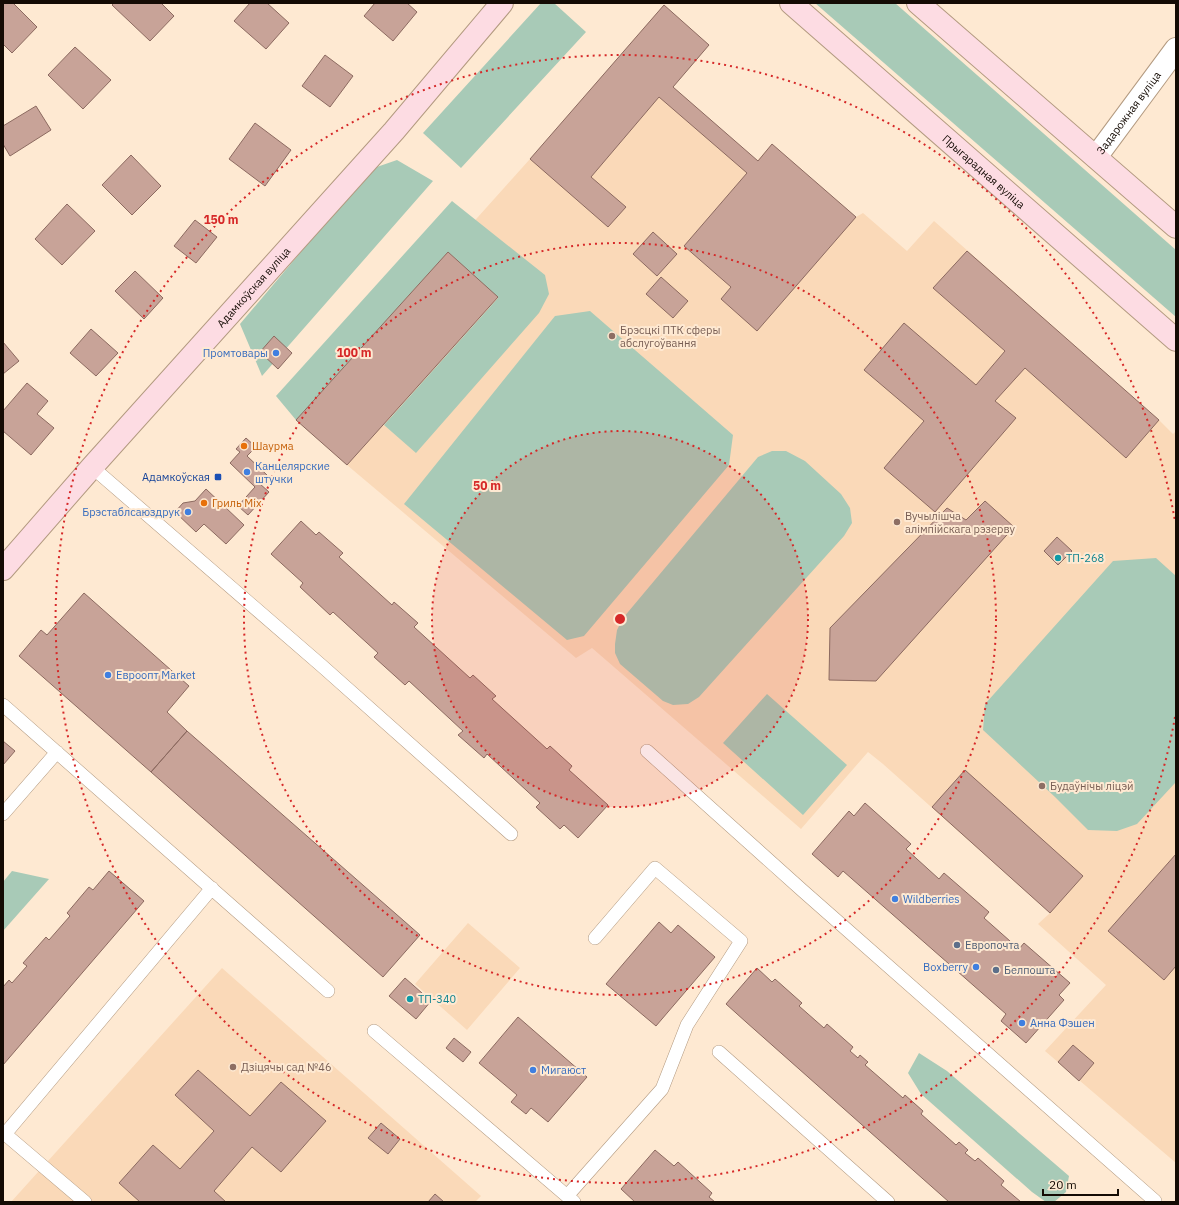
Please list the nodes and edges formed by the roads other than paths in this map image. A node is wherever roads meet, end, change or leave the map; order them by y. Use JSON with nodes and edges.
{"nodes":[{"id":1,"x":502,"y":3,"type":"edge"},
{"id":2,"x":791,"y":3,"type":"edge"},
{"id":3,"x":918,"y":3,"type":"edge"},
{"id":4,"x":1176,"y":49,"type":"edge"},
{"id":5,"x":1096,"y":157,"type":"junction"},
{"id":6,"x":1176,"y":227,"type":"edge"},
{"id":7,"x":1176,"y":340,"type":"edge"},
{"id":8,"x":92,"y":467,"type":"junction"},
{"id":9,"x":3,"y":569,"type":"edge"},
{"id":10,"x":3,"y":705,"type":"edge"},
{"id":11,"x":647,"y":751,"type":"dead end"},
{"id":12,"x":57,"y":752,"type":"junction"},
{"id":13,"x":3,"y":814,"type":"edge"},
{"id":14,"x":511,"y":834,"type":"dead end"},
{"id":15,"x":212,"y":888,"type":"junction"},
{"id":16,"x":595,"y":938,"type":"dead end"},
{"id":17,"x":328,"y":992,"type":"dead end"},
{"id":18,"x":374,"y":1031,"type":"dead end"},
{"id":19,"x":719,"y":1052,"type":"dead end"},
{"id":20,"x":571,"y":1199,"type":"edge"},
{"id":21,"x":85,"y":1202,"type":"edge"},
{"id":22,"x":888,"y":1202,"type":"edge"},
{"id":23,"x":1154,"y":1202,"type":"edge"}],
"edges":[{"from":1,"to":8,"type":"street","name":"Адамкоўская вуліца"},
{"from":2,"to":7,"type":"street","name":"Прыгарадная вуліца"},
{"from":3,"to":5,"type":"street"},
{"from":4,"to":5,"type":"street","name":"Задарожная вуліца"},
{"from":5,"to":6,"type":"street"},
{"from":8,"to":9,"type":"street","name":"Адамкоўская вуліца"},
{"from":8,"to":14,"type":"lane"},
{"from":10,"to":12,"type":"lane"},
{"from":11,"to":23,"type":"lane"},
{"from":12,"to":13,"type":"lane"},
{"from":12,"to":15,"type":"lane"},
{"from":15,"to":17,"type":"lane"},
{"from":15,"to":21,"type":"lane"},
{"from":16,"to":20,"type":"lane"},
{"from":18,"to":20,"type":"lane"},
{"from":19,"to":22,"type":"lane"}]}
